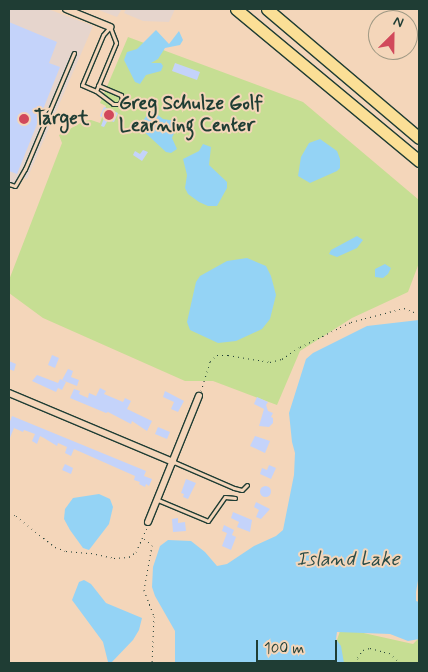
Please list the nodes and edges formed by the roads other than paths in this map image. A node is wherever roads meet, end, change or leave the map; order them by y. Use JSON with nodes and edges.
{"nodes":[{"id":1,"x":66,"y":9,"type":"edge"},
{"id":2,"x":236,"y":9,"type":"edge"},
{"id":3,"x":267,"y":9,"type":"edge"},
{"id":4,"x":110,"y":27,"type":"junction"},
{"id":5,"x":74,"y":53,"type":"dead end"},
{"id":6,"x":98,"y":84,"type":"junction"},
{"id":7,"x":96,"y":91,"type":"junction"},
{"id":8,"x":419,"y":138,"type":"edge"},
{"id":9,"x":419,"y":161,"type":"edge"},
{"id":10,"x":9,"y":184,"type":"edge"},
{"id":11,"x":9,"y":393,"type":"edge"},
{"id":12,"x":200,"y":396,"type":"road end"},
{"id":13,"x":173,"y":462,"type":"junction"},
{"id":14,"x":247,"y":485,"type":"dead end"},
{"id":15,"x":235,"y":498,"type":"dead end"},
{"id":16,"x":158,"y":500,"type":"junction"},
{"id":17,"x":148,"y":522,"type":"road end"}],
"edges":[{"from":1,"to":4,"type":"street"},
{"from":2,"to":9,"type":"highway"},
{"from":3,"to":8,"type":"highway"},
{"from":4,"to":6,"type":"lane"},
{"from":4,"to":7,"type":"lane"},
{"from":5,"to":10,"type":"lane"},
{"from":6,"to":7,"type":"lane"},
{"from":6,"to":7,"type":"lane"},
{"from":11,"to":13,"type":"street"},
{"from":12,"to":13,"type":"street"},
{"from":13,"to":14,"type":"lane"},
{"from":13,"to":16,"type":"street"},
{"from":15,"to":16,"type":"lane"},
{"from":16,"to":17,"type":"street"}]}
